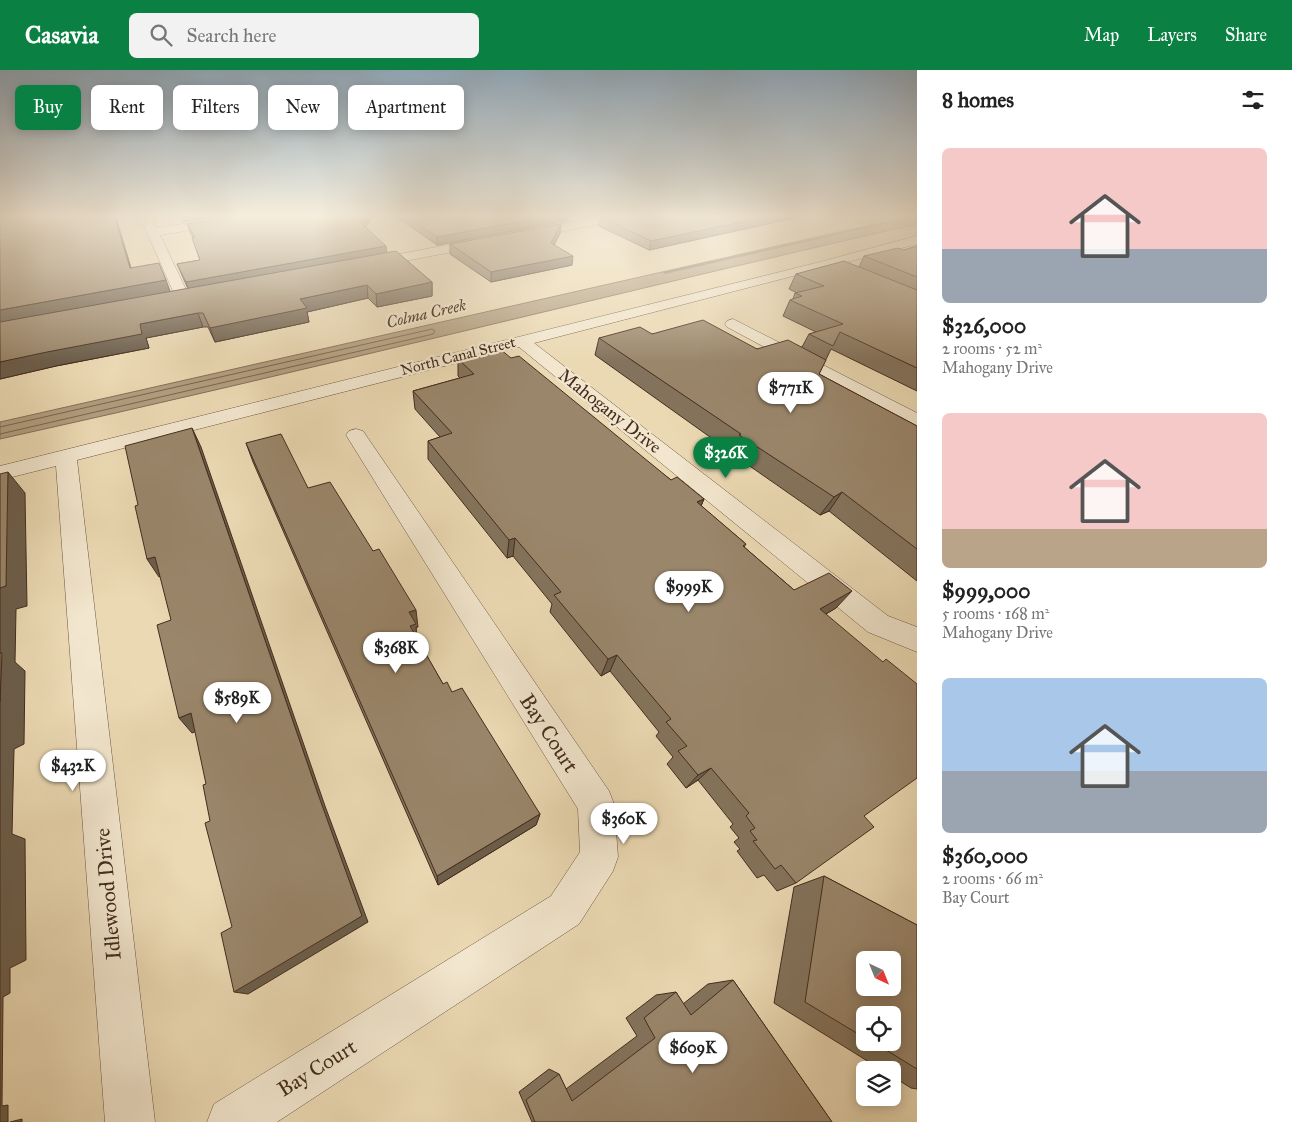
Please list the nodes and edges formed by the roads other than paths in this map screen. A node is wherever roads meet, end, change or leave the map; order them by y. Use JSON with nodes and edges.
{"nodes":[{"id":1,"x":168,"y":264,"type":"edge"},
{"id":2,"x":368,"y":264,"type":"edge"},
{"id":3,"x":828,"y":264,"type":"edge"},
{"id":4,"x":825,"y":265,"type":"junction"},
{"id":5,"x":358,"y":266,"type":"edge"},
{"id":6,"x":843,"y":272,"type":"edge"},
{"id":7,"x":183,"y":298,"type":"edge"},
{"id":8,"x":733,"y":324,"type":"dead end"},
{"id":9,"x":521,"y":340,"type":"junction"},
{"id":10,"x":917,"y":421,"type":"edge"},
{"id":11,"x":356,"y":434,"type":"dead end"},
{"id":12,"x":66,"y":456,"type":"junction"},
{"id":13,"x":0,"y":473,"type":"edge"},
{"id":14,"x":917,"y":640,"type":"edge"},
{"id":15,"x":130,"y":1122,"type":"edge"},
{"id":16,"x":232,"y":1122,"type":"edge"}],
"edges":[{"from":1,"to":7,"type":"street"},
{"from":2,"to":5,"type":"street"},
{"from":3,"to":4,"type":"street","name":"North Canal Street"},
{"from":4,"to":6,"type":"street"},
{"from":4,"to":9,"type":"street","name":"North Canal Street"},
{"from":8,"to":10,"type":"street"},
{"from":9,"to":12,"type":"street","name":"North Canal Street"},
{"from":9,"to":14,"type":"street","name":"Mahogany Drive"},
{"from":11,"to":16,"type":"street","name":"Bay Court"},
{"from":12,"to":13,"type":"street","name":"North Canal Street"},
{"from":12,"to":15,"type":"street","name":"Idlewood Drive"}]}
